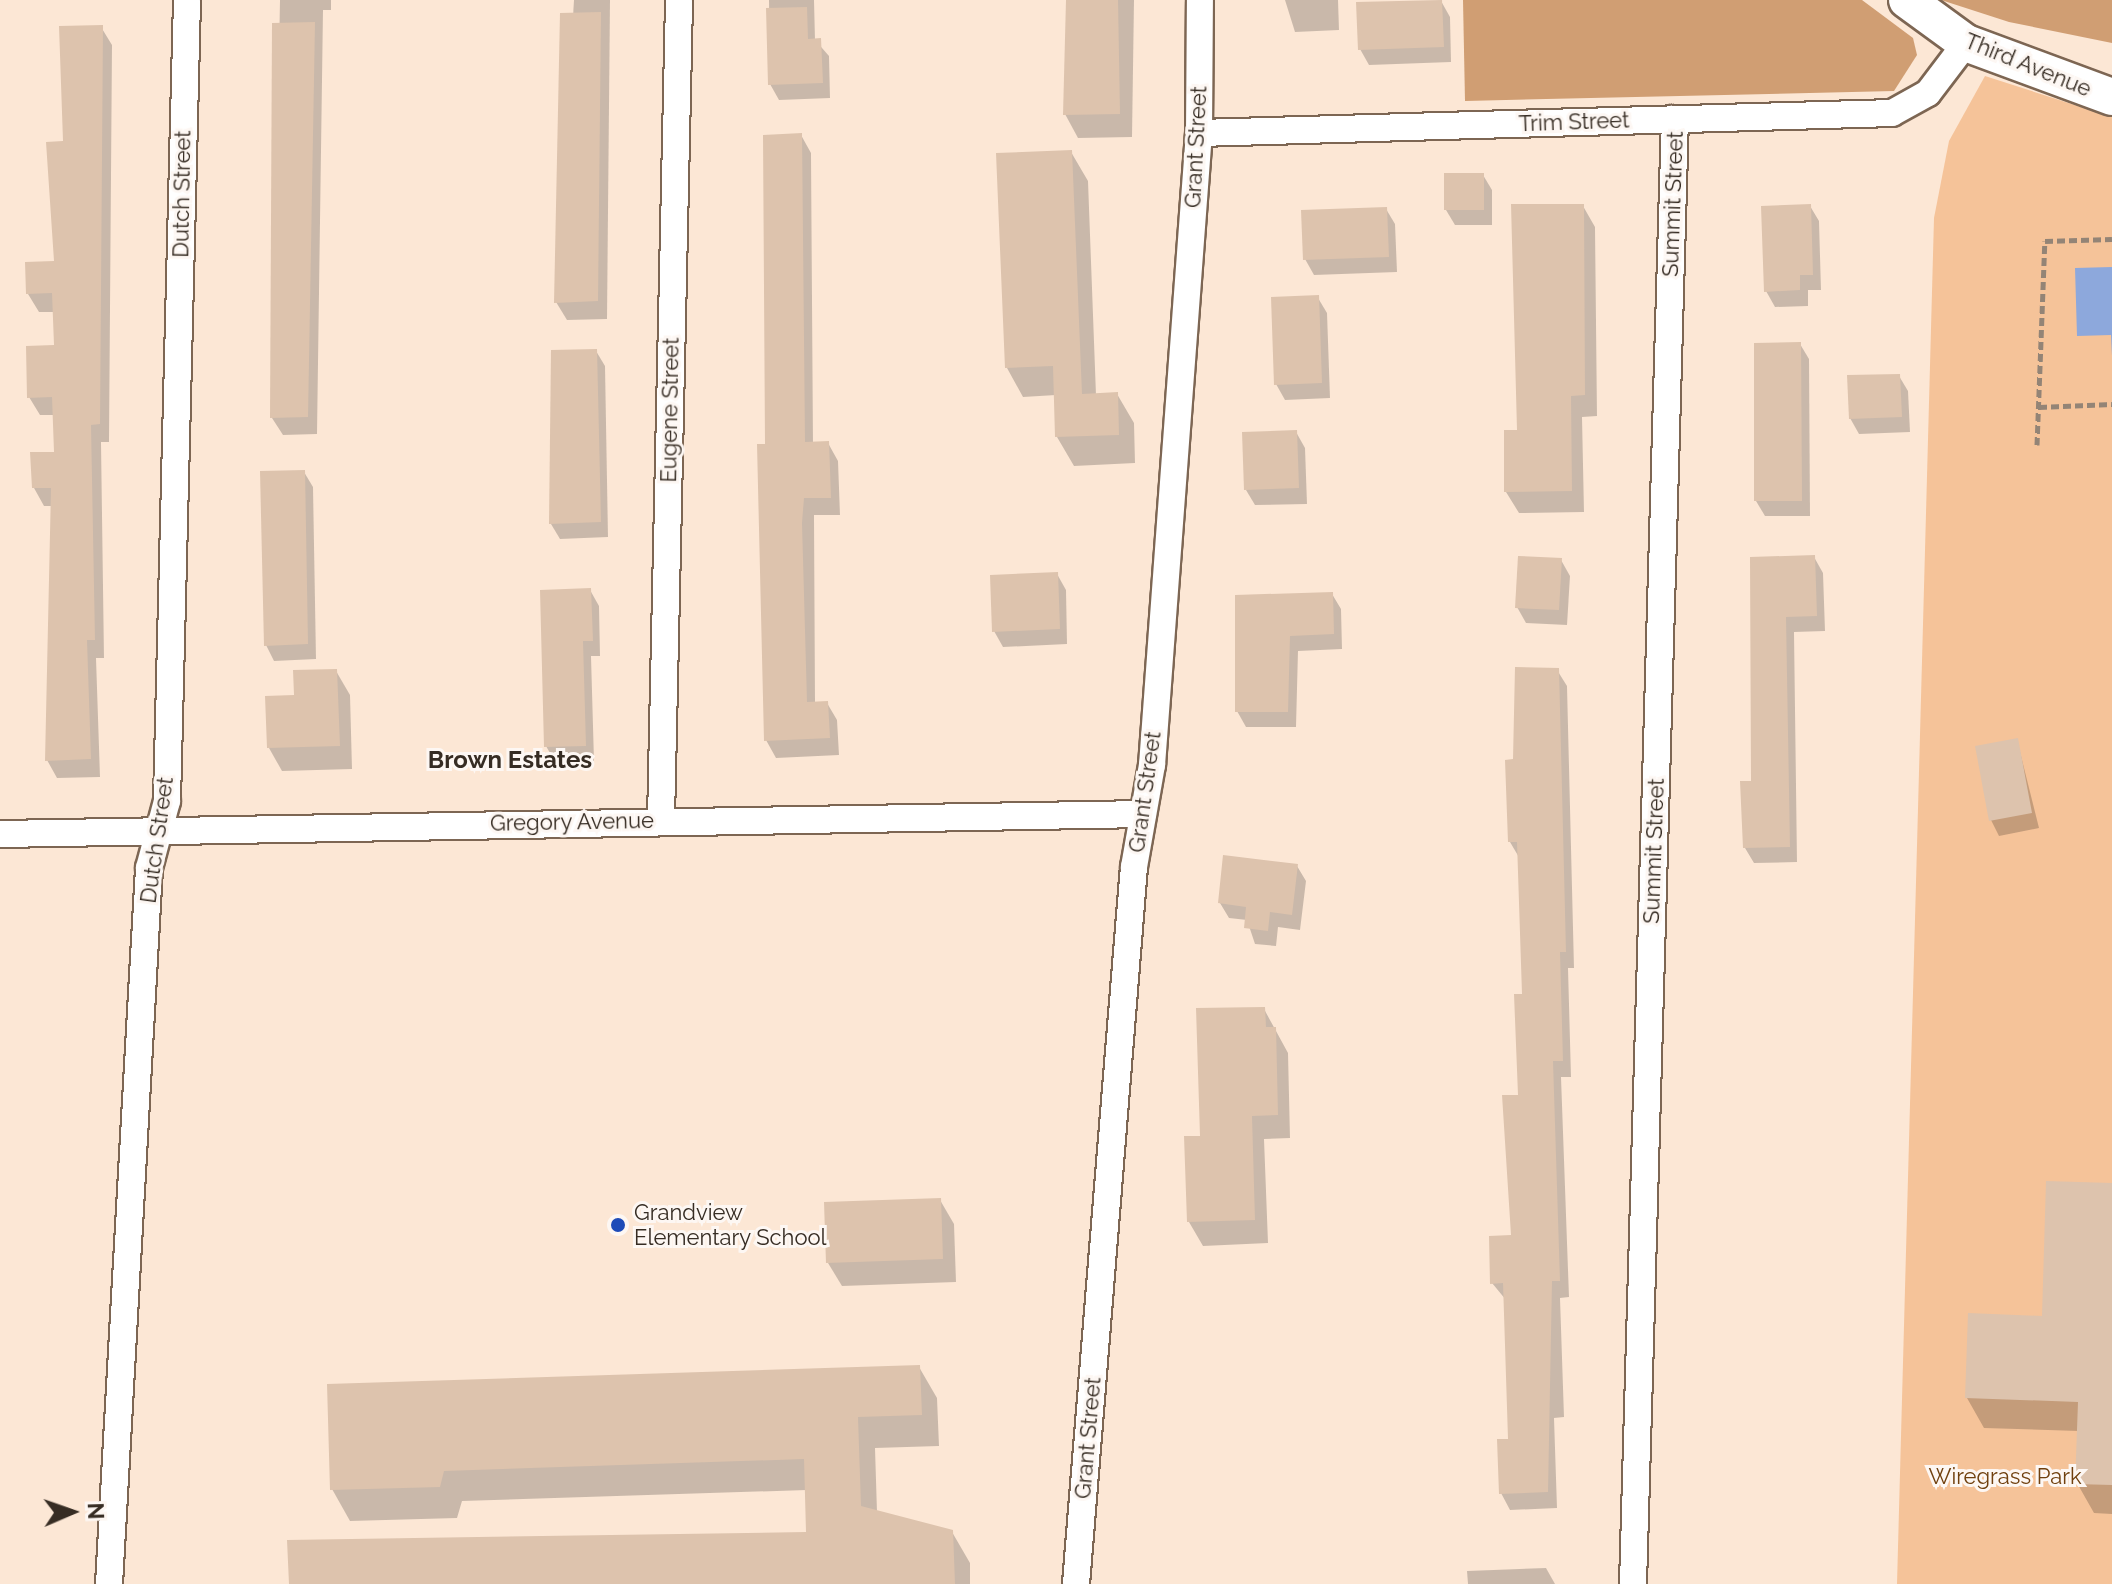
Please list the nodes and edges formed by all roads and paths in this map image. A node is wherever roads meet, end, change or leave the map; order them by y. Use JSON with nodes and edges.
{"nodes":[{"id":1,"x":187,"y":0,"type":"edge"},
{"id":2,"x":679,"y":0,"type":"edge"},
{"id":3,"x":1200,"y":0,"type":"edge"},
{"id":4,"x":1907,"y":0,"type":"edge"},
{"id":5,"x":1966,"y":43,"type":"junction"},
{"id":6,"x":2112,"y":97,"type":"edge"},
{"id":7,"x":1675,"y":119,"type":"junction"},
{"id":8,"x":1199,"y":133,"type":"junction"},
{"id":9,"x":2112,"y":239,"type":"edge"},
{"id":10,"x":2112,"y":404,"type":"edge"},
{"id":11,"x":2039,"y":407,"type":"junction"},
{"id":12,"x":2037,"y":445,"type":"dead end"},
{"id":13,"x":1143,"y":814,"type":"junction"},
{"id":14,"x":661,"y":820,"type":"junction"},
{"id":15,"x":159,"y":831,"type":"junction"},
{"id":16,"x":0,"y":834,"type":"edge"},
{"id":17,"x":109,"y":1584,"type":"edge"},
{"id":18,"x":1076,"y":1584,"type":"edge"},
{"id":19,"x":1633,"y":1584,"type":"edge"}],
"edges":[{"from":1,"to":15,"type":"street","name":"Dutch Street"},
{"from":2,"to":14,"type":"street","name":"Eugene Street"},
{"from":3,"to":8,"type":"street","name":"Grant Street"},
{"from":4,"to":5,"type":"street","name":"Third Avenue"},
{"from":5,"to":6,"type":"street","name":"Third Avenue"},
{"from":5,"to":7,"type":"street","name":"Trim Street"},
{"from":7,"to":8,"type":"street","name":"Trim Street"},
{"from":7,"to":19,"type":"street","name":"Summit Street"},
{"from":8,"to":13,"type":"street","name":"Grant Street"},
{"from":9,"to":11,"type":"path"},
{"from":10,"to":11,"type":"path"},
{"from":11,"to":12,"type":"path"},
{"from":13,"to":14,"type":"street","name":"Gregory Avenue"},
{"from":13,"to":18,"type":"street","name":"Grant Street"},
{"from":14,"to":15,"type":"street","name":"Gregory Avenue"},
{"from":15,"to":16,"type":"street","name":"Gregory Avenue"},
{"from":15,"to":17,"type":"street","name":"Dutch Street"}]}
